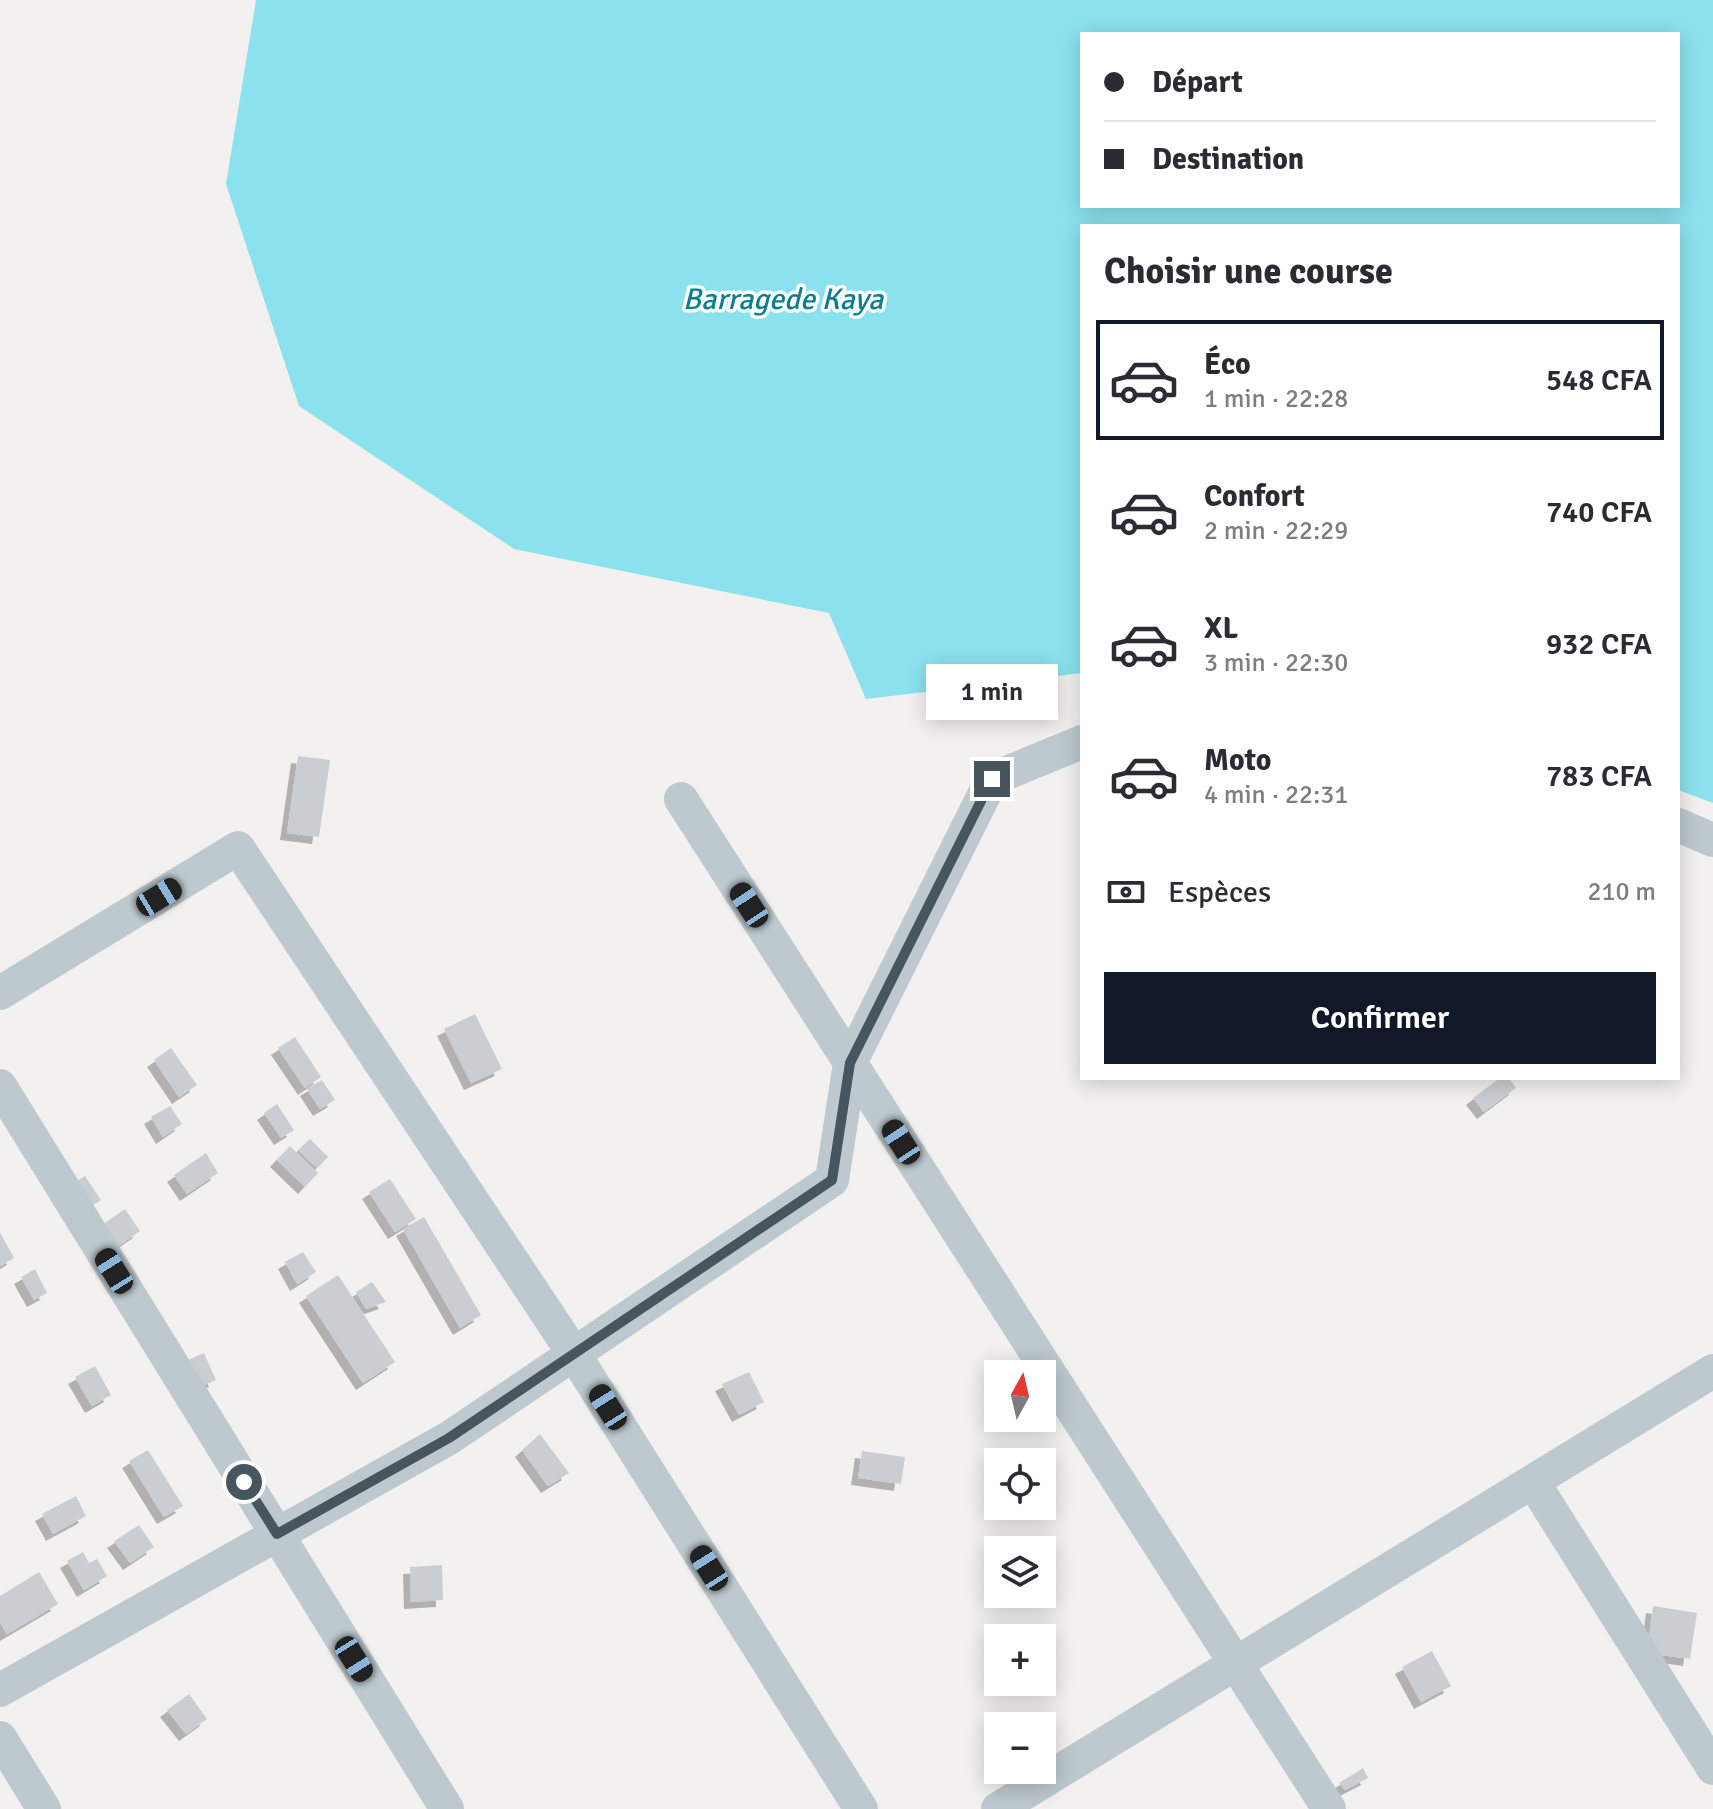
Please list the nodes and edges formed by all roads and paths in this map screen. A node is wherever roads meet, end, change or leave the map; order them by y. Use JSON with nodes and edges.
{"nodes":[{"id":1,"x":1080,"y":743,"type":"edge"},
{"id":2,"x":681,"y":799,"type":"dead end"},
{"id":3,"x":1680,"y":826,"type":"edge"},
{"id":4,"x":1713,"y":840,"type":"edge"},
{"id":5,"x":0,"y":993,"type":"edge"},
{"id":6,"x":850,"y":1063,"type":"junction"},
{"id":7,"x":0,"y":1086,"type":"edge"},
{"id":8,"x":574,"y":1354,"type":"junction"},
{"id":9,"x":1713,"y":1371,"type":"edge"},
{"id":10,"x":1533,"y":1482,"type":"junction"},
{"id":11,"x":277,"y":1534,"type":"junction"},
{"id":12,"x":1236,"y":1664,"type":"junction"},
{"id":13,"x":0,"y":1690,"type":"edge"},
{"id":14,"x":0,"y":1738,"type":"edge"},
{"id":15,"x":1713,"y":1768,"type":"edge"},
{"id":16,"x":44,"y":1809,"type":"edge"},
{"id":17,"x":447,"y":1809,"type":"edge"},
{"id":18,"x":861,"y":1809,"type":"edge"},
{"id":19,"x":998,"y":1809,"type":"edge"},
{"id":20,"x":1329,"y":1809,"type":"edge"}],
"edges":[{"from":1,"to":6,"type":"street"},
{"from":2,"to":6,"type":"street"},
{"from":3,"to":4,"type":"street"},
{"from":5,"to":8,"type":"street"},
{"from":6,"to":8,"type":"street"},
{"from":6,"to":12,"type":"street"},
{"from":7,"to":11,"type":"street"},
{"from":8,"to":11,"type":"street"},
{"from":8,"to":18,"type":"street"},
{"from":9,"to":10,"type":"street"},
{"from":10,"to":12,"type":"street"},
{"from":10,"to":15,"type":"street"},
{"from":11,"to":13,"type":"street"},
{"from":11,"to":17,"type":"street"},
{"from":12,"to":19,"type":"street"},
{"from":12,"to":20,"type":"street"},
{"from":14,"to":16,"type":"street"}]}
